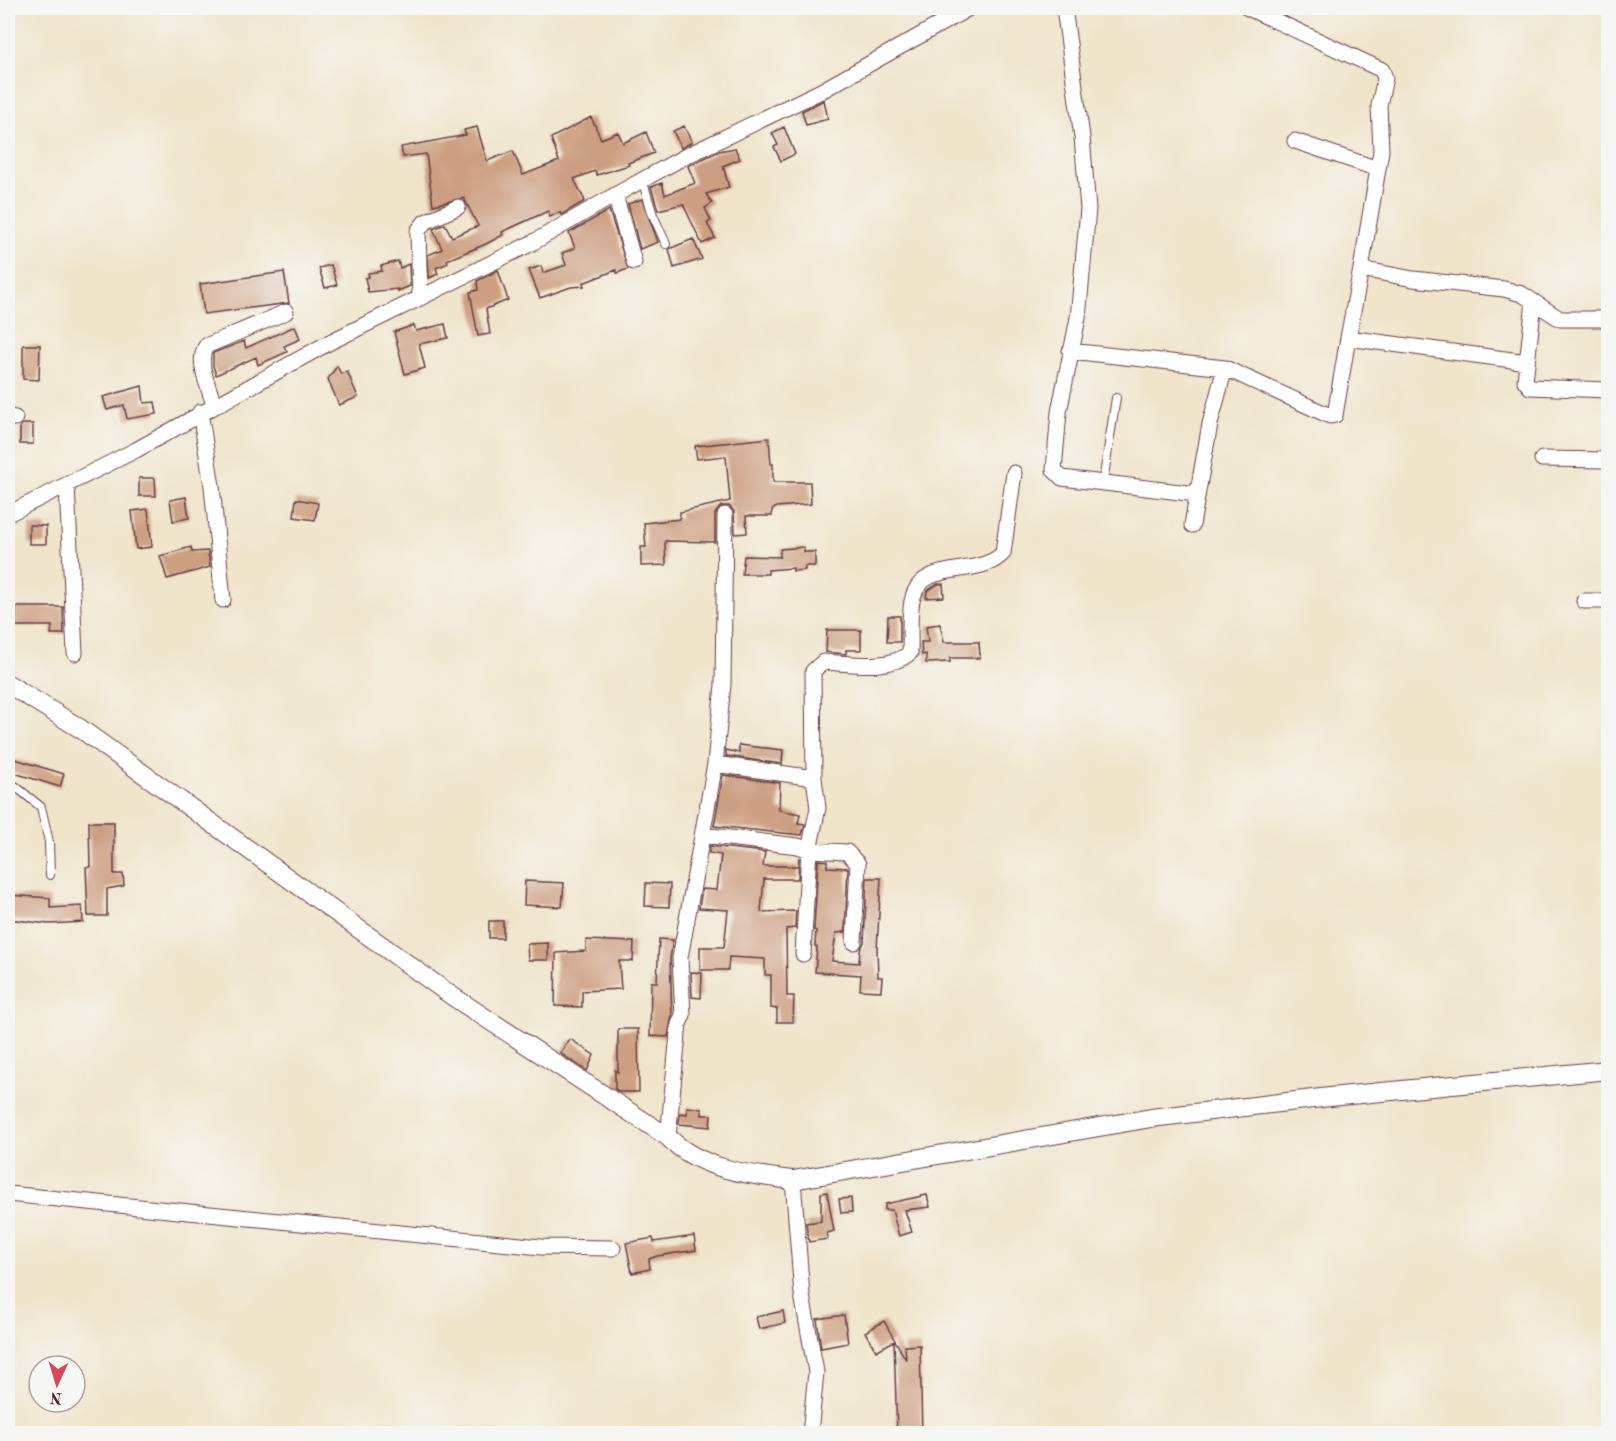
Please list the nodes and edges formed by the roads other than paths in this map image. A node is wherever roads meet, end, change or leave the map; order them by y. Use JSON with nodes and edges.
{"nodes":[{"id":1,"x":969,"y":8,"type":"edge"},
{"id":2,"x":1064,"y":8,"type":"edge"},
{"id":3,"x":1248,"y":8,"type":"edge"},
{"id":4,"x":1295,"y":141,"type":"dead end"},
{"id":5,"x":1378,"y":169,"type":"junction"},
{"id":6,"x":642,"y":180,"type":"junction"},
{"id":7,"x":615,"y":195,"type":"junction"},
{"id":8,"x":458,"y":207,"type":"dead end"},
{"id":9,"x":666,"y":244,"type":"dead end"},
{"id":10,"x":634,"y":262,"type":"dead end"},
{"id":11,"x":1361,"y":269,"type":"junction"},
{"id":12,"x":420,"y":298,"type":"junction"},
{"id":13,"x":1534,"y":302,"type":"junction"},
{"id":14,"x":286,"y":312,"type":"dead end"},
{"id":15,"x":1608,"y":319,"type":"edge"},
{"id":16,"x":1348,"y":338,"type":"junction"},
{"id":17,"x":1070,"y":351,"type":"junction"},
{"id":18,"x":1527,"y":362,"type":"junction"},
{"id":19,"x":1225,"y":368,"type":"junction"},
{"id":20,"x":1608,"y":390,"type":"edge"},
{"id":21,"x":1116,"y":398,"type":"dead end"},
{"id":22,"x":207,"y":409,"type":"junction"},
{"id":23,"x":1542,"y":459,"type":"dead end"},
{"id":24,"x":1608,"y":460,"type":"edge"},
{"id":25,"x":1014,"y":473,"type":"dead end"},
{"id":26,"x":1103,"y":482,"type":"junction"},
{"id":27,"x":67,"y":486,"type":"junction"},
{"id":28,"x":1197,"y":494,"type":"junction"},
{"id":29,"x":8,"y":514,"type":"edge"},
{"id":30,"x":725,"y":516,"type":"dead end"},
{"id":31,"x":1192,"y":525,"type":"dead end"},
{"id":32,"x":223,"y":600,"type":"dead end"},
{"id":33,"x":1584,"y":600,"type":"dead end"},
{"id":34,"x":1608,"y":601,"type":"edge"},
{"id":35,"x":75,"y":653,"type":"dead end"},
{"id":36,"x":8,"y":684,"type":"edge"},
{"id":37,"x":715,"y":764,"type":"junction"},
{"id":38,"x":814,"y":778,"type":"junction"},
{"id":39,"x":8,"y":784,"type":"edge"},
{"id":40,"x":703,"y":835,"type":"junction"},
{"id":41,"x":809,"y":850,"type":"junction"},
{"id":42,"x":50,"y":875,"type":"dead end"},
{"id":43,"x":854,"y":942,"type":"dead end"},
{"id":44,"x":803,"y":954,"type":"dead end"},
{"id":45,"x":1608,"y":1070,"type":"edge"},
{"id":46,"x":668,"y":1137,"type":"junction"},
{"id":47,"x":793,"y":1180,"type":"junction"},
{"id":48,"x":8,"y":1194,"type":"edge"},
{"id":49,"x":613,"y":1248,"type":"dead end"},
{"id":50,"x":810,"y":1434,"type":"edge"}],
"edges":[{"from":1,"to":6,"type":"street"},
{"from":2,"to":17,"type":"street"},
{"from":3,"to":5,"type":"street"},
{"from":4,"to":5,"type":"street"},
{"from":5,"to":11,"type":"street"},
{"from":6,"to":7,"type":"street"},
{"from":6,"to":9,"type":"lane"},
{"from":7,"to":10,"type":"street"},
{"from":7,"to":12,"type":"street"},
{"from":8,"to":12,"type":"street"},
{"from":11,"to":13,"type":"street"},
{"from":11,"to":16,"type":"street"},
{"from":12,"to":22,"type":"street"},
{"from":13,"to":15,"type":"street"},
{"from":13,"to":18,"type":"street"},
{"from":14,"to":22,"type":"street"},
{"from":16,"to":18,"type":"street"},
{"from":16,"to":19,"type":"street"},
{"from":17,"to":19,"type":"street"},
{"from":17,"to":26,"type":"street"},
{"from":18,"to":20,"type":"street"},
{"from":19,"to":28,"type":"street"},
{"from":21,"to":26,"type":"lane"},
{"from":22,"to":27,"type":"street"},
{"from":22,"to":32,"type":"street"},
{"from":23,"to":24,"type":"street"},
{"from":25,"to":38,"type":"street"},
{"from":26,"to":28,"type":"street"},
{"from":27,"to":29,"type":"street"},
{"from":27,"to":35,"type":"street"},
{"from":28,"to":31,"type":"street"},
{"from":30,"to":37,"type":"street"},
{"from":33,"to":34,"type":"street"},
{"from":36,"to":46,"type":"street"},
{"from":37,"to":38,"type":"street"},
{"from":37,"to":40,"type":"street"},
{"from":38,"to":41,"type":"street"},
{"from":39,"to":42,"type":"lane"},
{"from":40,"to":41,"type":"street"},
{"from":40,"to":46,"type":"street"},
{"from":41,"to":43,"type":"street"},
{"from":41,"to":44,"type":"street"},
{"from":45,"to":47,"type":"street"},
{"from":46,"to":47,"type":"street"},
{"from":47,"to":50,"type":"street"},
{"from":48,"to":49,"type":"street"}]}
